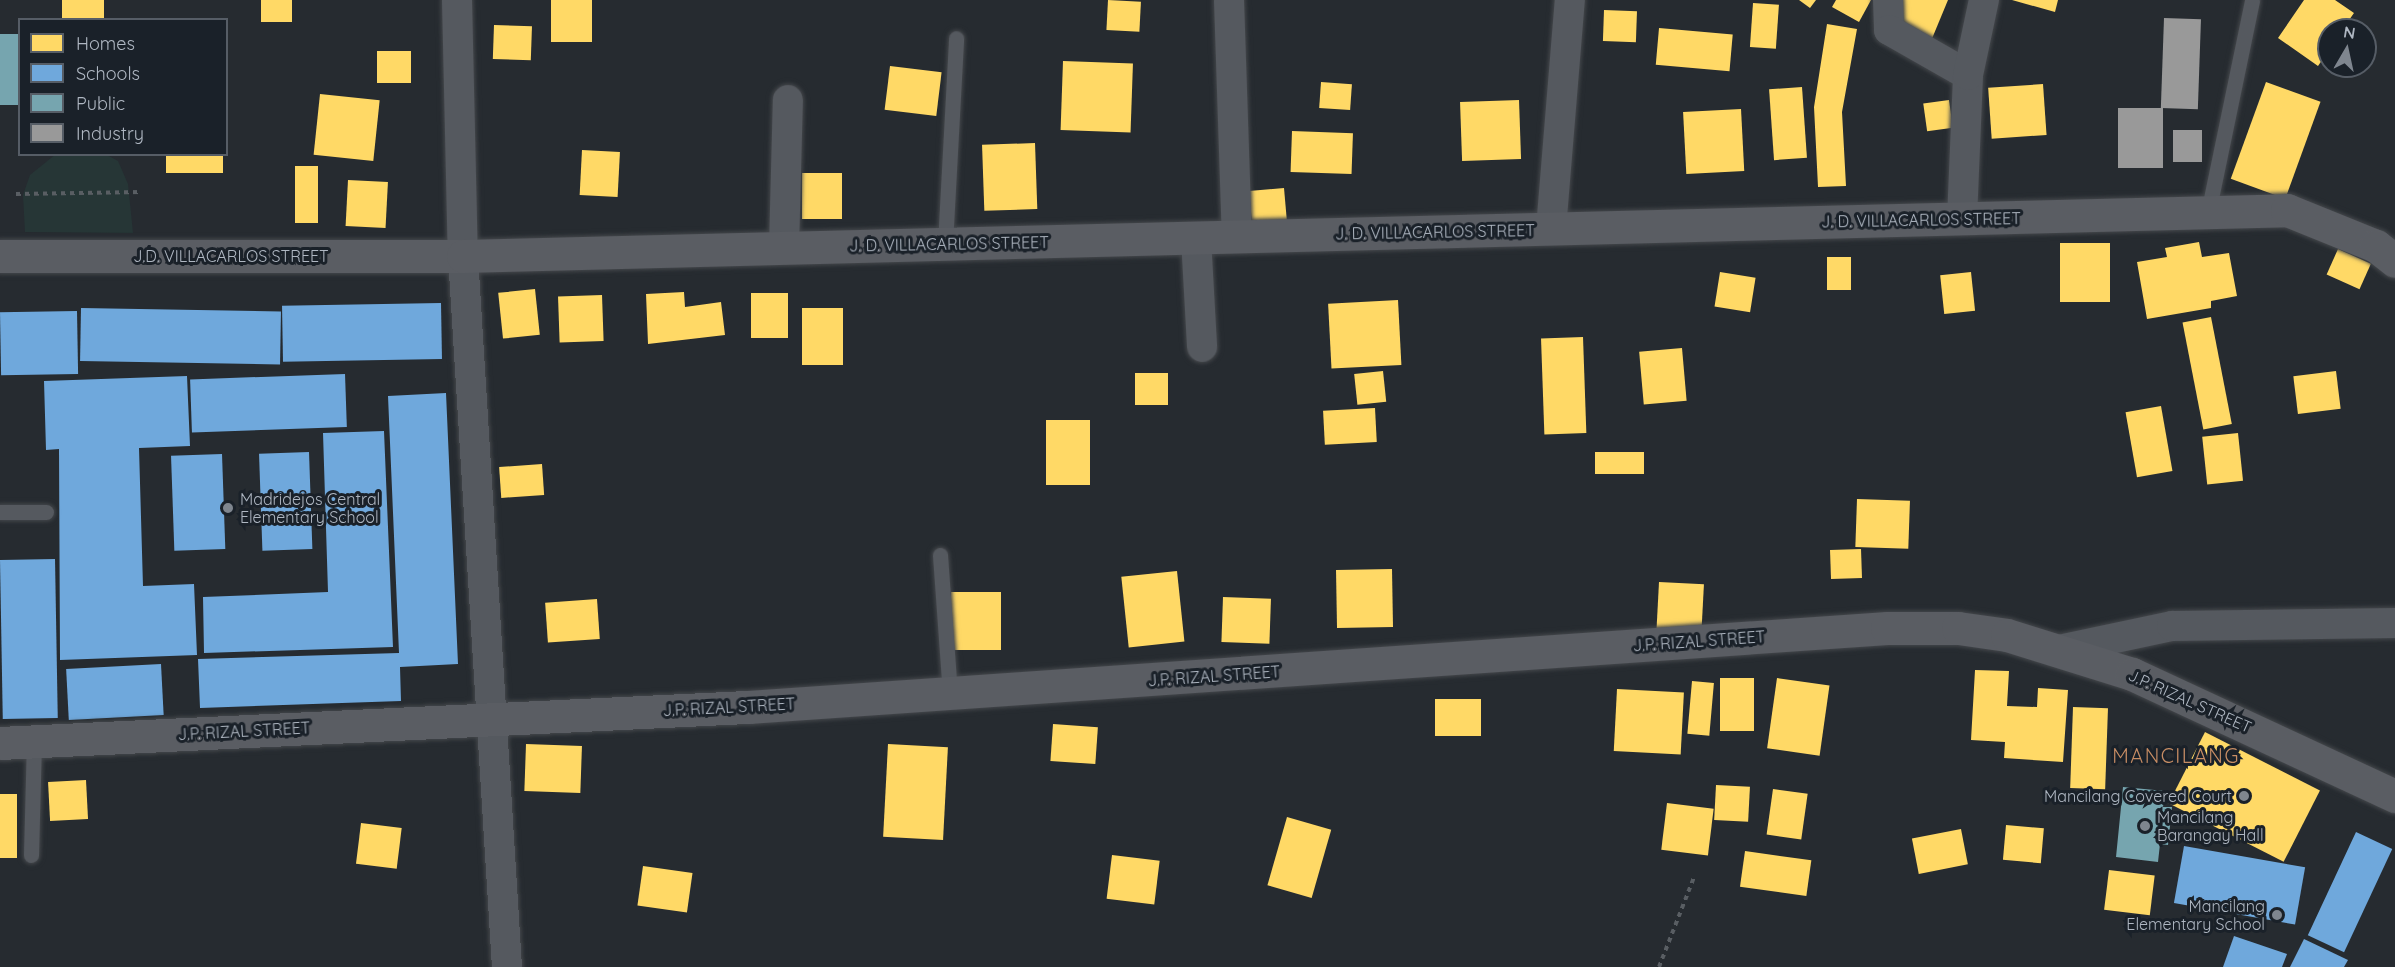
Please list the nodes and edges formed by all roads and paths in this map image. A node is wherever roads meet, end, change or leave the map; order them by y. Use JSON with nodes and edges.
{"nodes":[{"id":1,"x":457,"y":0,"type":"edge"},
{"id":2,"x":1229,"y":0,"type":"edge"},
{"id":3,"x":1570,"y":0,"type":"edge"},
{"id":4,"x":1888,"y":0,"type":"edge"},
{"id":5,"x":1984,"y":0,"type":"edge"},
{"id":6,"x":2252,"y":0,"type":"edge"},
{"id":7,"x":956,"y":38,"type":"dead end"},
{"id":8,"x":1968,"y":75,"type":"junction"},
{"id":9,"x":788,"y":100,"type":"dead end"},
{"id":10,"x":142,"y":192,"type":"dead end"},
{"id":11,"x":16,"y":194,"type":"dead end"},
{"id":12,"x":2208,"y":213,"type":"junction"},
{"id":13,"x":1962,"y":219,"type":"junction"},
{"id":14,"x":1551,"y":229,"type":"junction"},
{"id":15,"x":1237,"y":237,"type":"junction"},
{"id":16,"x":1196,"y":238,"type":"junction"},
{"id":17,"x":945,"y":244,"type":"junction"},
{"id":18,"x":784,"y":248,"type":"junction"},
{"id":19,"x":0,"y":256,"type":"edge"},
{"id":20,"x":463,"y":256,"type":"junction"},
{"id":21,"x":2395,"y":261,"type":"edge"},
{"id":22,"x":1202,"y":347,"type":"dead end"},
{"id":23,"x":0,"y":512,"type":"edge"},
{"id":24,"x":46,"y":512,"type":"dead end"},
{"id":25,"x":940,"y":555,"type":"dead end"},
{"id":26,"x":2395,"y":623,"type":"edge"},
{"id":27,"x":2059,"y":650,"type":"junction"},
{"id":28,"x":950,"y":695,"type":"junction"},
{"id":29,"x":490,"y":718,"type":"junction"},
{"id":30,"x":34,"y":741,"type":"junction"},
{"id":31,"x":0,"y":743,"type":"edge"},
{"id":32,"x":2395,"y":796,"type":"edge"},
{"id":33,"x":31,"y":855,"type":"dead end"},
{"id":34,"x":1694,"y":877,"type":"dead end"},
{"id":35,"x":507,"y":967,"type":"edge"},
{"id":36,"x":1659,"y":967,"type":"edge"}],
"edges":[{"from":1,"to":20,"type":"street"},
{"from":2,"to":15,"type":"street"},
{"from":3,"to":14,"type":"street"},
{"from":4,"to":8,"type":"street"},
{"from":5,"to":8,"type":"street"},
{"from":6,"to":12,"type":"lane"},
{"from":7,"to":17,"type":"lane"},
{"from":8,"to":13,"type":"street"},
{"from":9,"to":18,"type":"street"},
{"from":10,"to":11,"type":"path"},
{"from":12,"to":13,"type":"main road","name":"J. D. VILLACARLOS STREET"},
{"from":12,"to":21,"type":"main road","name":"J. D. VILLACARLOS STREET"},
{"from":13,"to":14,"type":"main road","name":"J. D. VILLACARLOS STREET"},
{"from":14,"to":15,"type":"main road","name":"J. D. VILLACARLOS STREET"},
{"from":15,"to":16,"type":"main road","name":"J. D. VILLACARLOS STREET"},
{"from":16,"to":17,"type":"main road","name":"J. D. VILLACARLOS STREET"},
{"from":16,"to":22,"type":"street"},
{"from":17,"to":18,"type":"main road","name":"J. D. VILLACARLOS STREET"},
{"from":18,"to":20,"type":"main road","name":"J. D. VILLACARLOS STREET"},
{"from":19,"to":20,"type":"main road","name":"J.D. VILLACARLOS STREET"},
{"from":20,"to":29,"type":"street"},
{"from":23,"to":24,"type":"lane"},
{"from":25,"to":28,"type":"lane"},
{"from":26,"to":27,"type":"street"},
{"from":27,"to":28,"type":"main road","name":"J.P. RIZAL STREET"},
{"from":27,"to":32,"type":"main road","name":"J.P. RIZAL STREET"},
{"from":28,"to":29,"type":"main road","name":"J.P. RIZAL STREET"},
{"from":29,"to":30,"type":"main road","name":"J.P. RIZAL STREET"},
{"from":29,"to":35,"type":"street"},
{"from":30,"to":31,"type":"main road","name":"J.P. RIZAL STREET"},
{"from":30,"to":33,"type":"lane"},
{"from":34,"to":36,"type":"path"}]}
